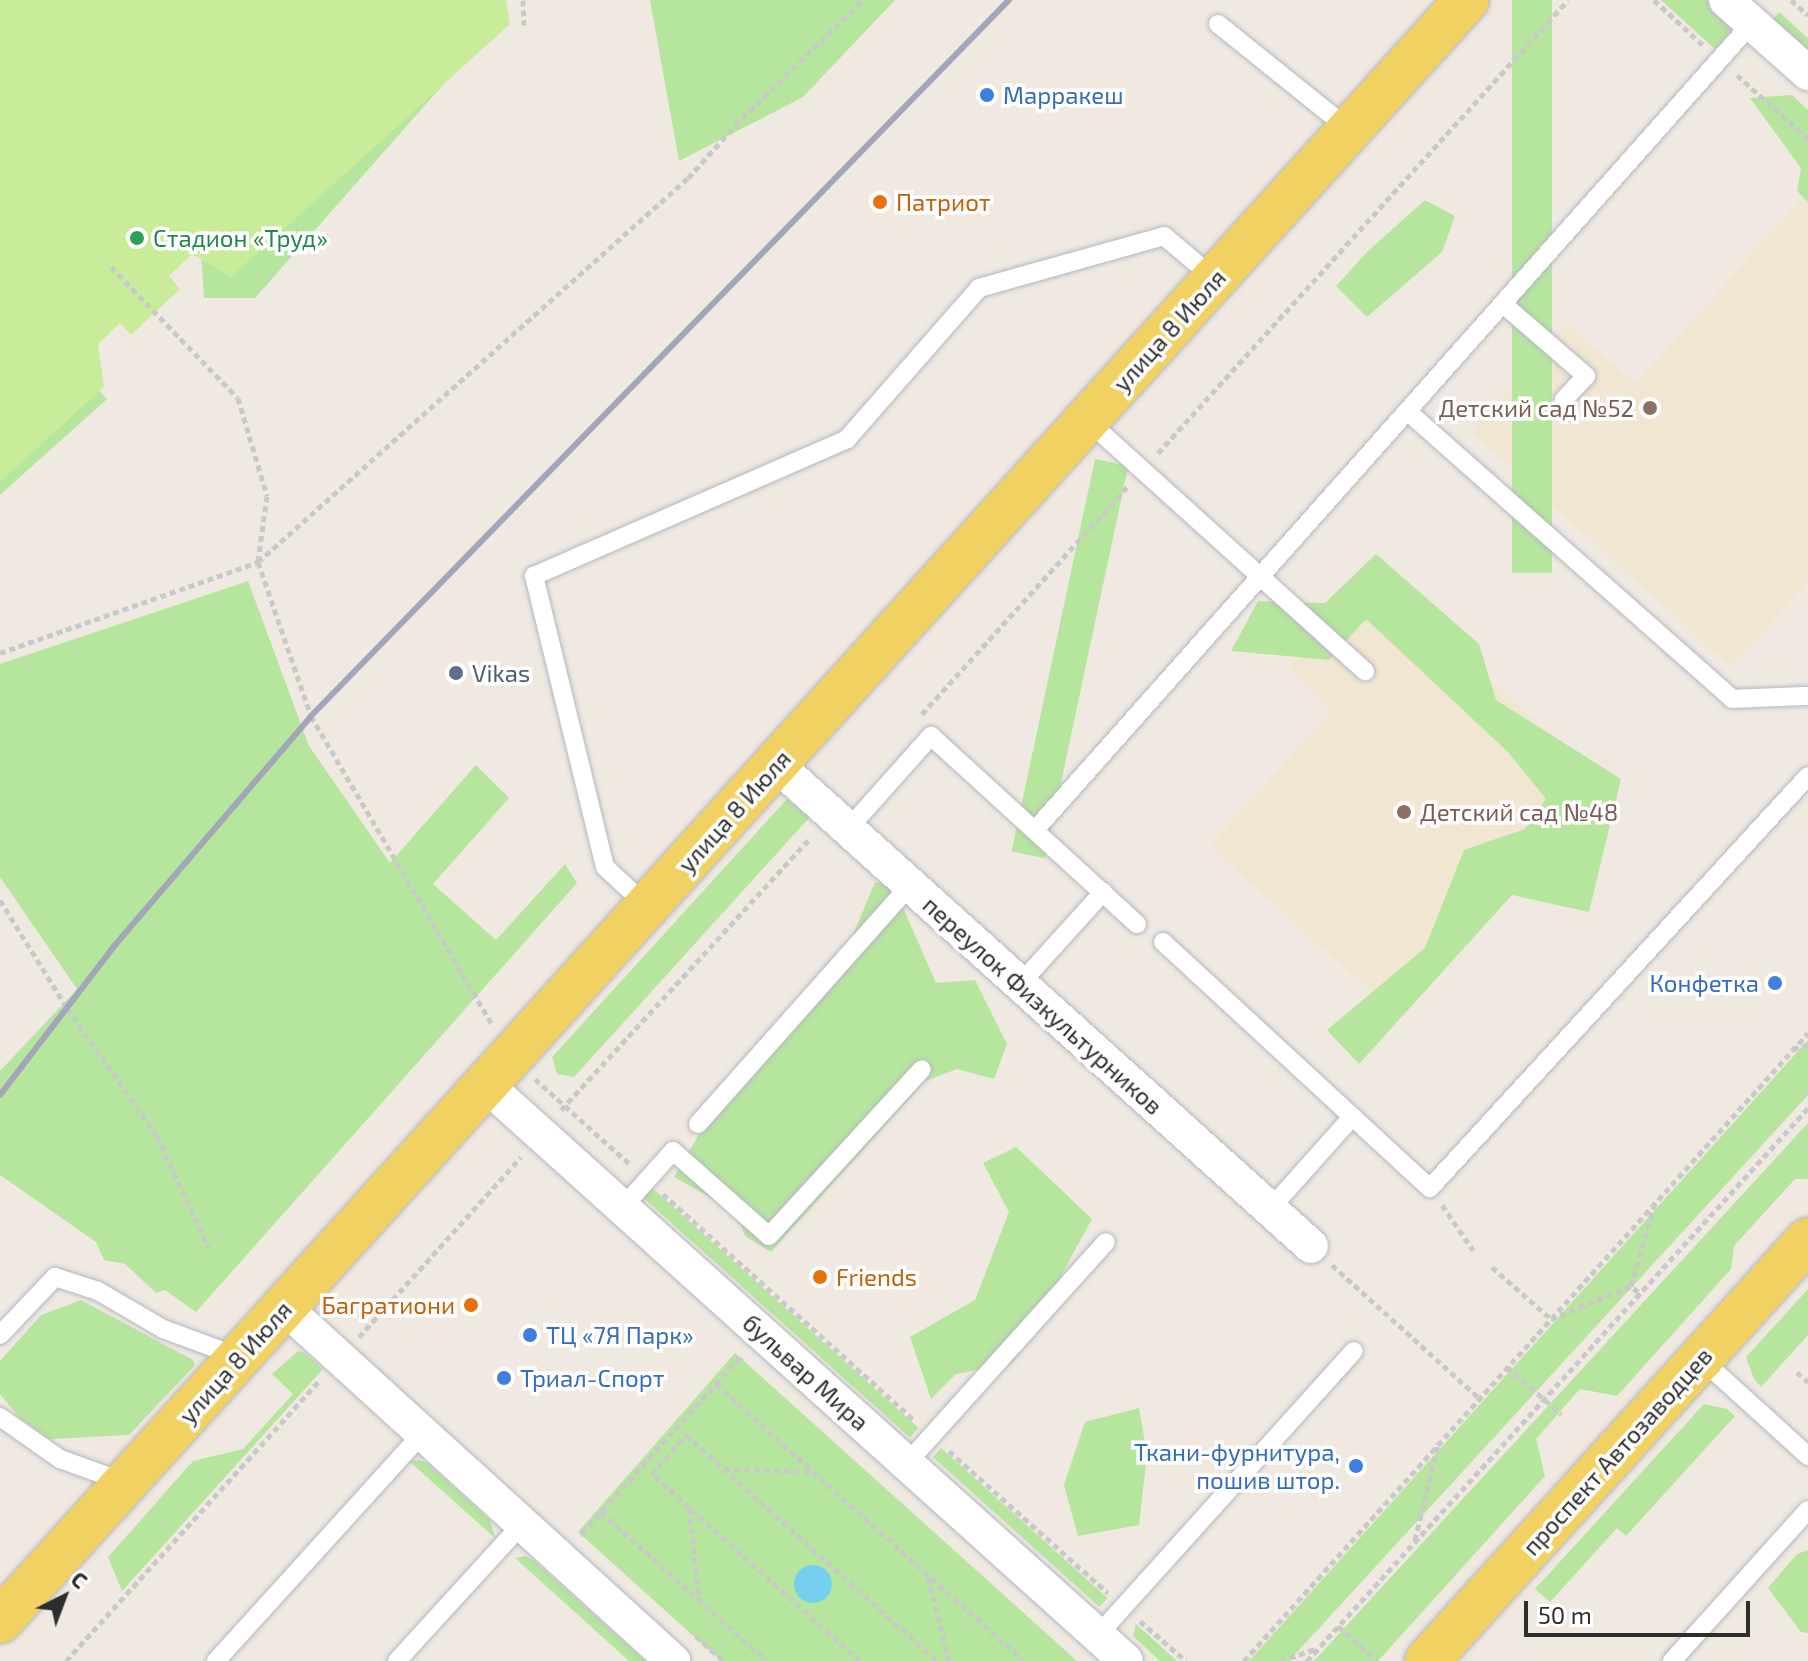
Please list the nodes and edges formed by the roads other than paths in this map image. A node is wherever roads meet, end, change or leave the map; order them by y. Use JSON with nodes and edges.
{"nodes":[{"id":1,"x":1467,"y":0,"type":"edge"},
{"id":2,"x":1726,"y":0,"type":"edge"},
{"id":3,"x":1752,"y":23,"type":"junction"},
{"id":4,"x":1218,"y":24,"type":"dead end"},
{"id":5,"x":1808,"y":73,"type":"edge"},
{"id":6,"x":1350,"y":130,"type":"junction"},
{"id":7,"x":1215,"y":279,"type":"junction"},
{"id":8,"x":1503,"y":304,"type":"junction"},
{"id":9,"x":1564,"y":400,"type":"dead end"},
{"id":10,"x":1407,"y":411,"type":"junction"},
{"id":11,"x":1087,"y":420,"type":"junction"},
{"id":12,"x":1261,"y":577,"type":"junction"},
{"id":13,"x":1365,"y":671,"type":"dead end"},
{"id":14,"x":1808,"y":696,"type":"edge"},
{"id":15,"x":776,"y":764,"type":"junction"},
{"id":16,"x":1808,"y":776,"type":"edge"},
{"id":17,"x":848,"y":829,"type":"junction"},
{"id":18,"x":1035,"y":830,"type":"junction"},
{"id":19,"x":910,"y":885,"type":"junction"},
{"id":20,"x":1103,"y":892,"type":"junction"},
{"id":21,"x":647,"y":906,"type":"junction"},
{"id":22,"x":1137,"y":924,"type":"dead end"},
{"id":23,"x":1163,"y":942,"type":"dead end"},
{"id":24,"x":1020,"y":984,"type":"junction"},
{"id":25,"x":922,"y":1069,"type":"dead end"},
{"id":26,"x":497,"y":1070,"type":"junction"},
{"id":27,"x":1352,"y":1117,"type":"junction"},
{"id":28,"x":698,"y":1124,"type":"dead end"},
{"id":29,"x":623,"y":1207,"type":"junction"},
{"id":30,"x":1270,"y":1209,"type":"junction"},
{"id":31,"x":1808,"y":1240,"type":"edge"},
{"id":32,"x":1106,"y":1242,"type":"dead end"},
{"id":33,"x":1311,"y":1246,"type":"road end"},
{"id":34,"x":285,"y":1308,"type":"junction"},
{"id":35,"x":0,"y":1335,"type":"edge"},
{"id":36,"x":1354,"y":1351,"type":"dead end"},
{"id":37,"x":239,"y":1357,"type":"junction"},
{"id":38,"x":1700,"y":1358,"type":"junction"},
{"id":39,"x":0,"y":1417,"type":"edge"},
{"id":40,"x":423,"y":1433,"type":"junction"},
{"id":41,"x":1808,"y":1456,"type":"edge"},
{"id":42,"x":907,"y":1463,"type":"junction"},
{"id":43,"x":125,"y":1482,"type":"junction"},
{"id":44,"x":1808,"y":1510,"type":"edge"},
{"id":45,"x":522,"y":1524,"type":"junction"},
{"id":46,"x":0,"y":1621,"type":"edge"},
{"id":47,"x":1098,"y":1635,"type":"junction"},
{"id":48,"x":216,"y":1661,"type":"edge"},
{"id":49,"x":397,"y":1661,"type":"edge"},
{"id":50,"x":673,"y":1661,"type":"edge"},
{"id":51,"x":1126,"y":1661,"type":"edge"},
{"id":52,"x":1427,"y":1661,"type":"edge"},
{"id":53,"x":1672,"y":1661,"type":"edge"}],
"edges":[{"from":1,"to":6,"type":"main road","name":"улица 8 Июля"},
{"from":2,"to":3,"type":"street"},
{"from":3,"to":5,"type":"street"},
{"from":3,"to":8,"type":"lane"},
{"from":4,"to":6,"type":"lane"},
{"from":6,"to":7,"type":"main road","name":"улица 8 Июля"},
{"from":7,"to":11,"type":"main road","name":"улица 8 Июля"},
{"from":7,"to":21,"type":"lane"},
{"from":8,"to":9,"type":"lane"},
{"from":8,"to":10,"type":"lane"},
{"from":10,"to":12,"type":"lane"},
{"from":10,"to":14,"type":"lane"},
{"from":11,"to":12,"type":"lane"},
{"from":11,"to":15,"type":"main road","name":"улица 8 Июля"},
{"from":12,"to":13,"type":"lane"},
{"from":12,"to":18,"type":"lane"},
{"from":15,"to":17,"type":"street","name":"переулок Физкультурников"},
{"from":15,"to":21,"type":"main road","name":"улица 8 Июля"},
{"from":16,"to":27,"type":"lane"},
{"from":17,"to":18,"type":"lane"},
{"from":17,"to":19,"type":"street","name":"переулок Физкультурников"},
{"from":18,"to":20,"type":"lane"},
{"from":19,"to":24,"type":"street","name":"переулок Физкультурников"},
{"from":19,"to":28,"type":"lane"},
{"from":20,"to":22,"type":"lane"},
{"from":20,"to":24,"type":"lane"},
{"from":21,"to":26,"type":"main road","name":"улица 8 Июля"},
{"from":23,"to":27,"type":"lane"},
{"from":24,"to":30,"type":"street","name":"переулок Физкультурников"},
{"from":25,"to":29,"type":"lane"},
{"from":26,"to":29,"type":"street","name":"бульвар Мира"},
{"from":26,"to":34,"type":"main road","name":"улица 8 Июля"},
{"from":27,"to":30,"type":"lane"},
{"from":29,"to":42,"type":"street","name":"бульвар Мира"},
{"from":30,"to":33,"type":"street","name":"переулок Физкультурников"},
{"from":31,"to":38,"type":"main road","name":"проспект Автозаводцев"},
{"from":32,"to":42,"type":"lane"},
{"from":34,"to":37,"type":"main road","name":"улица 8 Июля"},
{"from":34,"to":40,"type":"street"},
{"from":35,"to":37,"type":"lane"},
{"from":36,"to":47,"type":"lane"},
{"from":37,"to":43,"type":"main road","name":"улица 8 Июля"},
{"from":38,"to":41,"type":"lane"},
{"from":38,"to":52,"type":"main road","name":"проспект Автозаводцев"},
{"from":39,"to":43,"type":"lane"},
{"from":40,"to":45,"type":"street"},
{"from":40,"to":48,"type":"lane"},
{"from":42,"to":47,"type":"street","name":"бульвар Мира"},
{"from":43,"to":46,"type":"main road","name":"улица 8 Июля"},
{"from":44,"to":53,"type":"lane"},
{"from":45,"to":49,"type":"lane"},
{"from":45,"to":50,"type":"street"},
{"from":47,"to":51,"type":"street","name":"бульвар Мира"}]}
